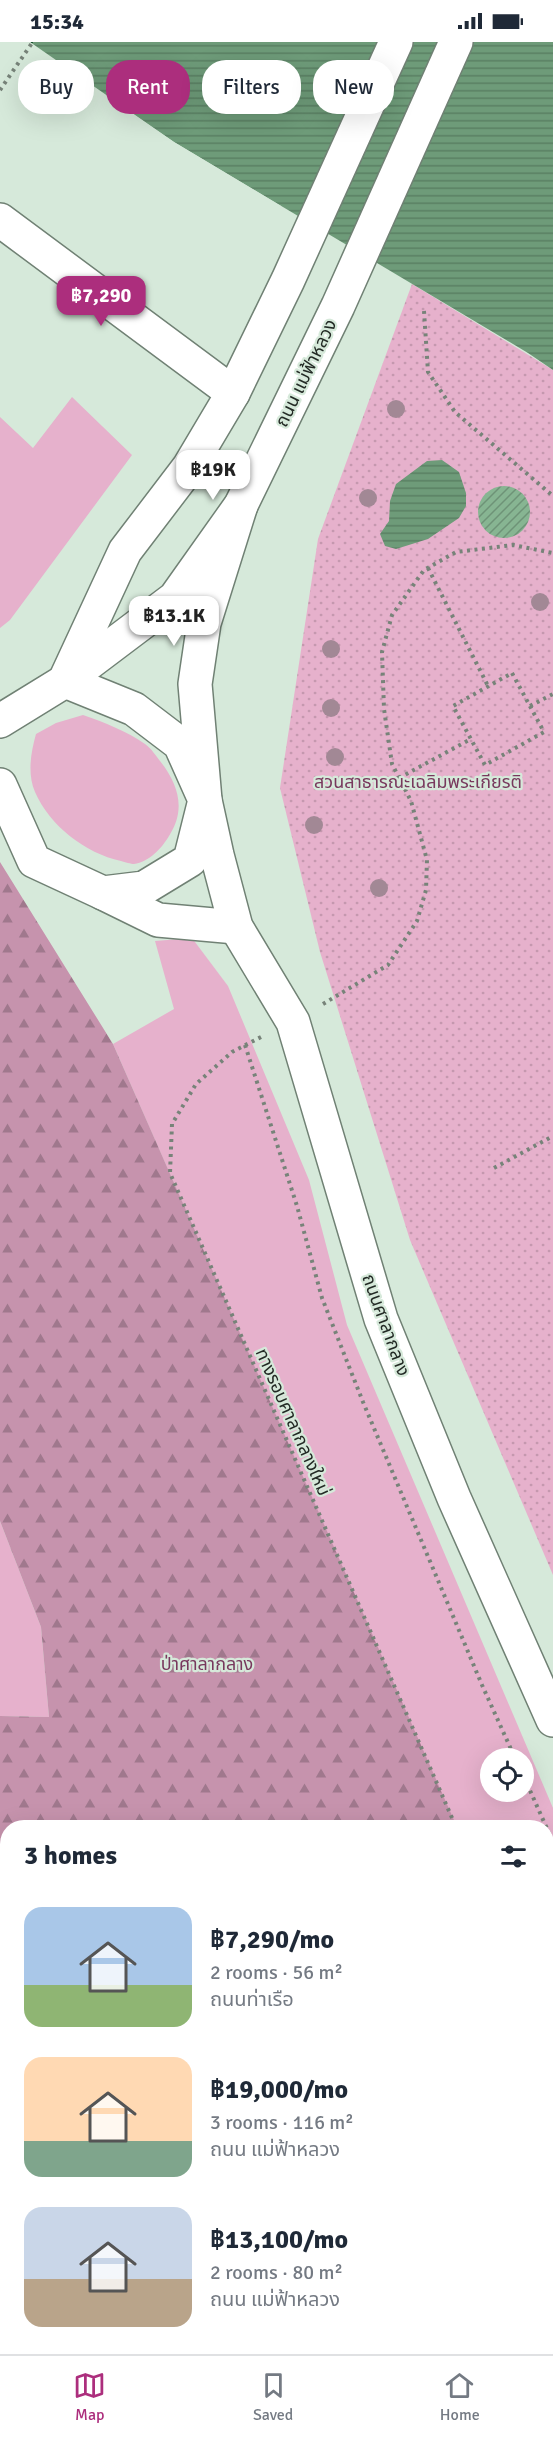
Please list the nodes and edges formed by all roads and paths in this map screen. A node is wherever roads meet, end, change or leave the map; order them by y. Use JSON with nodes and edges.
{"nodes":[{"id":1,"x":396,"y":42,"type":"edge"},
{"id":2,"x":456,"y":42,"type":"edge"},
{"id":3,"x":32,"y":43,"type":"edge"},
{"id":4,"x":0,"y":90,"type":"edge"},
{"id":5,"x":0,"y":220,"type":"edge"},
{"id":6,"x":424,"y":311,"type":"dead end"},
{"id":7,"x":233,"y":393,"type":"junction"},
{"id":8,"x":553,"y":496,"type":"edge"},
{"id":9,"x":241,"y":506,"type":"junction"},
{"id":10,"x":553,"y":553,"type":"edge"},
{"id":11,"x":428,"y":568,"type":"junction"},
{"id":12,"x":65,"y":681,"type":"junction"},
{"id":13,"x":488,"y":686,"type":"junction"},
{"id":14,"x":553,"y":694,"type":"edge"},
{"id":15,"x":530,"y":706,"type":"junction"},
{"id":16,"x":0,"y":721,"type":"edge"},
{"id":17,"x":471,"y":739,"type":"junction"},
{"id":18,"x":399,"y":778,"type":"junction"},
{"id":19,"x":0,"y":785,"type":"edge"},
{"id":20,"x":205,"y":800,"type":"junction"},
{"id":21,"x":103,"y":893,"type":"junction"},
{"id":22,"x":236,"y":927,"type":"junction"},
{"id":23,"x":334,"y":997,"type":"dead end"},
{"id":24,"x":553,"y":1136,"type":"edge"},
{"id":25,"x":494,"y":1168,"type":"dead end"},
{"id":26,"x":553,"y":1720,"type":"edge"},
{"id":27,"x":510,"y":1748,"type":"edge"},
{"id":28,"x":534,"y":1799,"type":"edge"},
{"id":29,"x":453,"y":1820,"type":"edge"},
{"id":30,"x":543,"y":1820,"type":"edge"}],
"edges":[{"from":1,"to":7,"type":"street"},
{"from":2,"to":9,"type":"street","name":"ถนน แม่ฟ้าหลวง"},
{"from":3,"to":4,"type":"path"},
{"from":5,"to":7,"type":"street"},
{"from":6,"to":8,"type":"path"},
{"from":7,"to":12,"type":"street"},
{"from":9,"to":12,"type":"street","name":"ถนน แม่ฟ้าหลวง"},
{"from":9,"to":20,"type":"street"},
{"from":10,"to":11,"type":"path"},
{"from":11,"to":13,"type":"path"},
{"from":11,"to":18,"type":"path"},
{"from":12,"to":16,"type":"street","name":"ถนน แม่ฟ้าหลวง"},
{"from":12,"to":20,"type":"street"},
{"from":13,"to":15,"type":"path"},
{"from":13,"to":17,"type":"path"},
{"from":14,"to":15,"type":"path"},
{"from":15,"to":17,"type":"path"},
{"from":17,"to":18,"type":"path"},
{"from":18,"to":23,"type":"path"},
{"from":19,"to":21,"type":"street"},
{"from":20,"to":21,"type":"street"},
{"from":20,"to":22,"type":"street","name":"ถนนศาลากลาง"},
{"from":21,"to":22,"type":"street"},
{"from":22,"to":26,"type":"street","name":"ถนนศาลากลาง"},
{"from":24,"to":25,"type":"path"},
{"from":27,"to":29,"type":"path","name":"ทางรอบศาลากลางใหม่"},
{"from":28,"to":30,"type":"path"}]}
